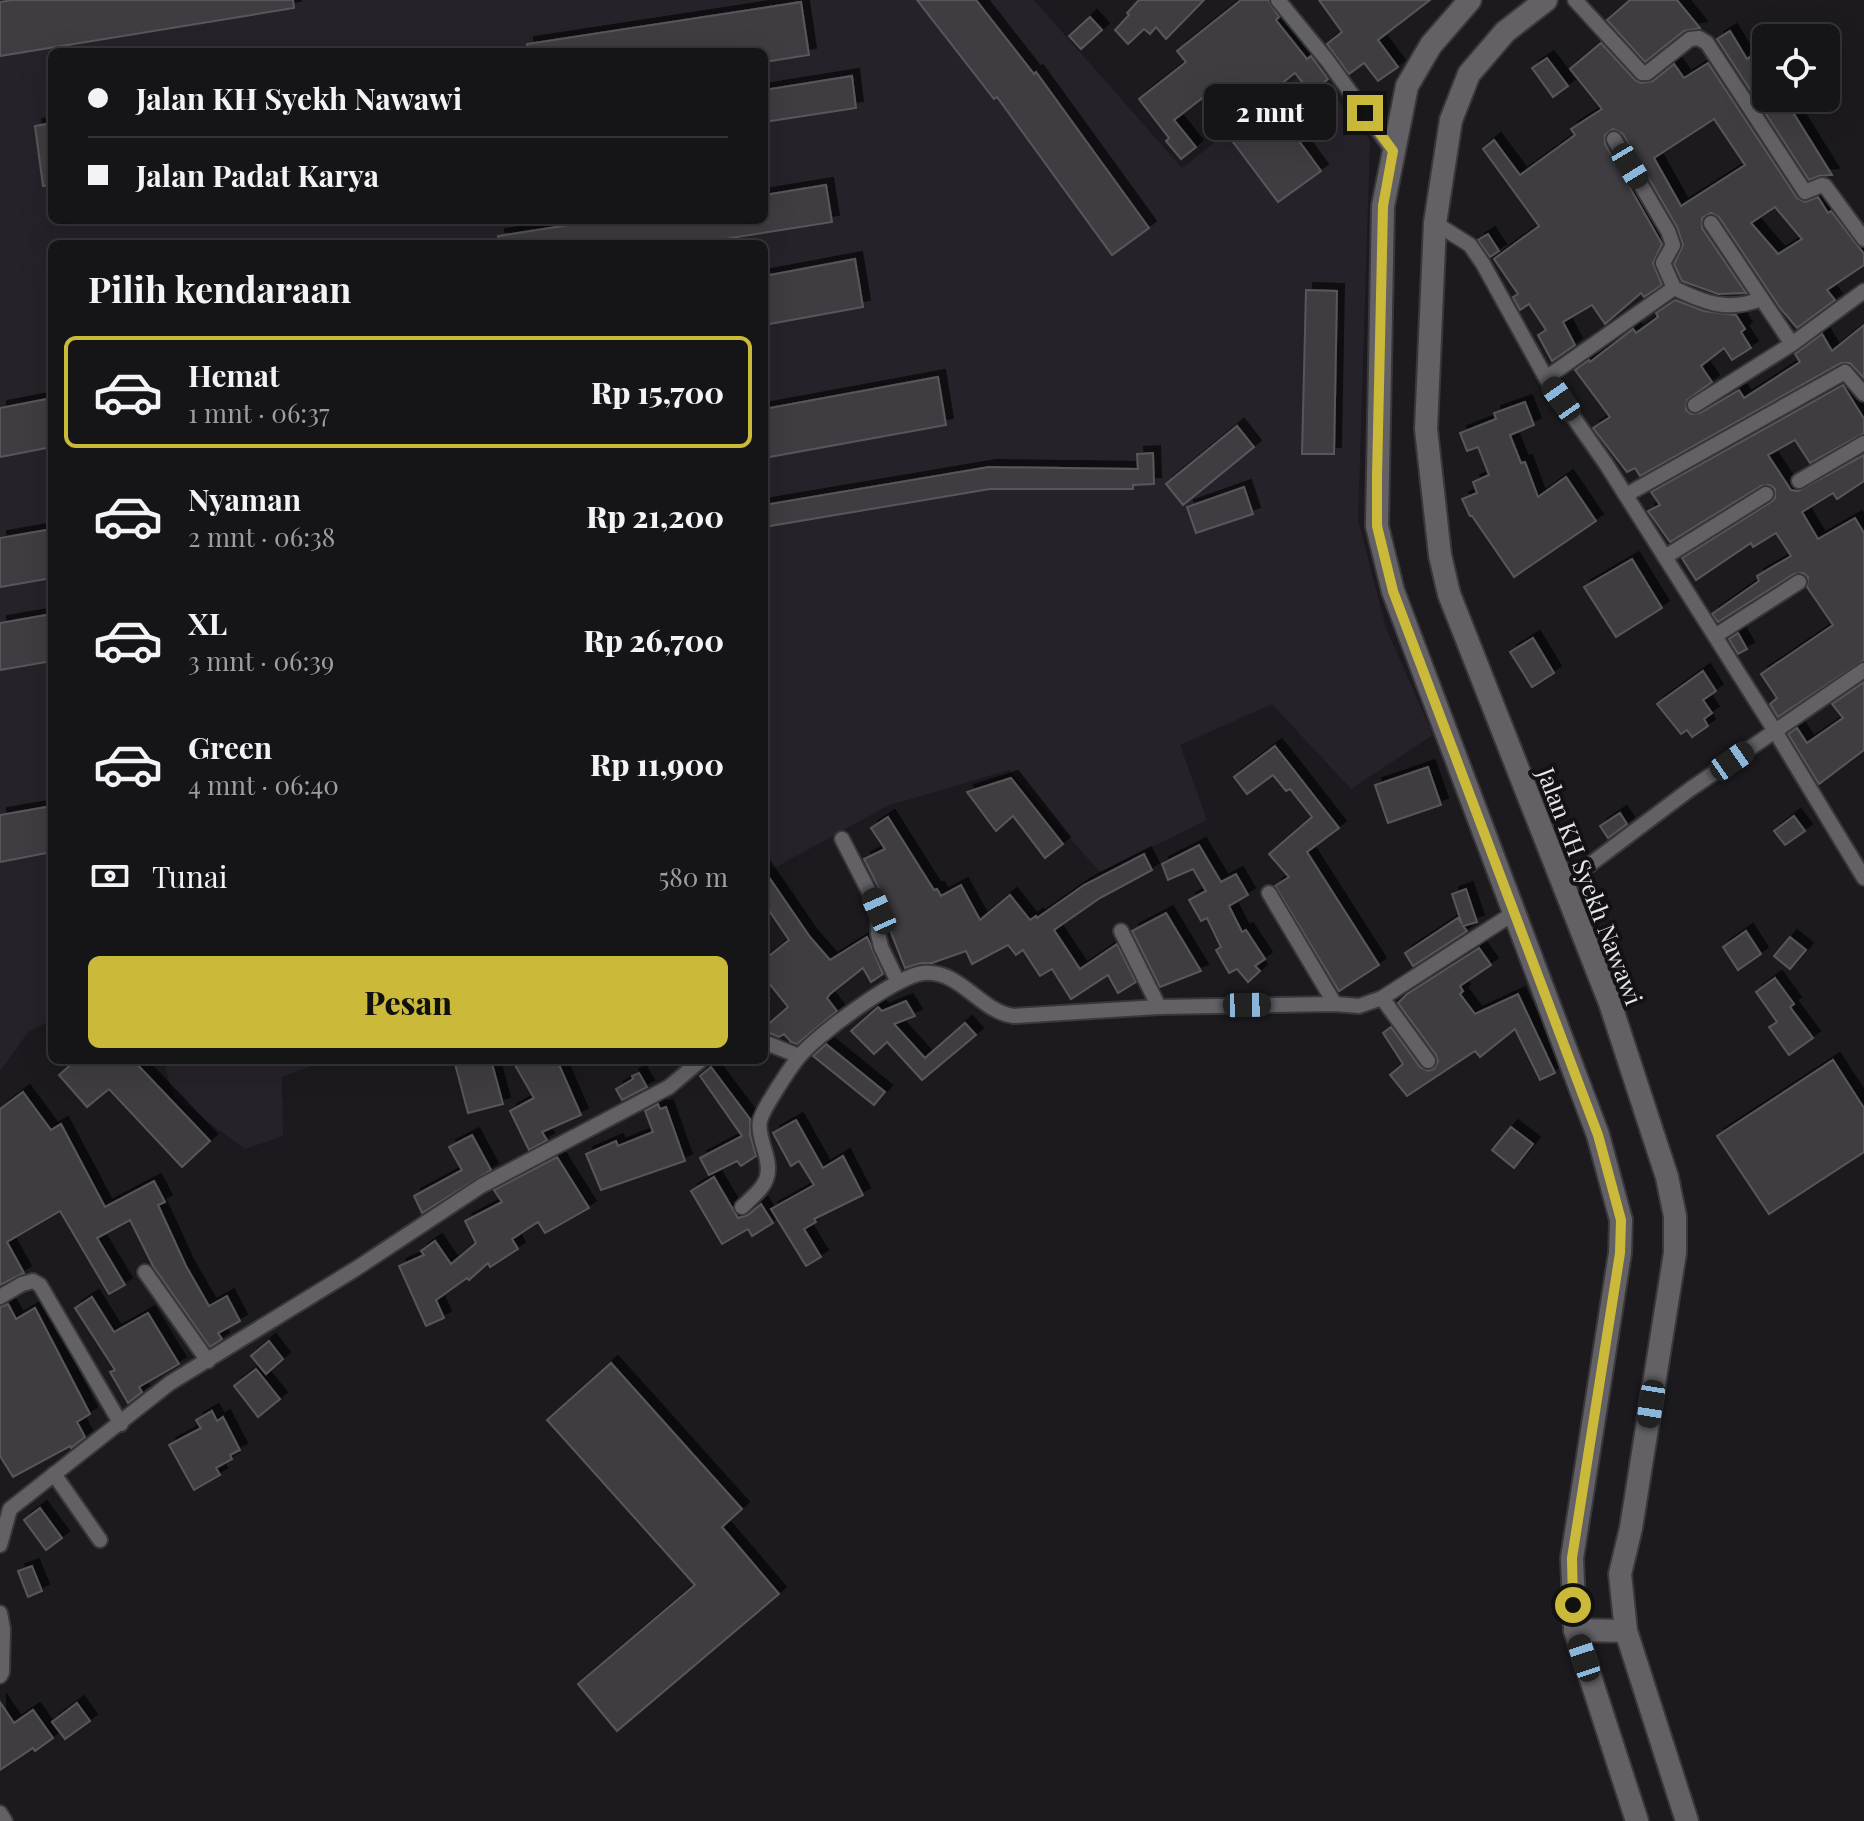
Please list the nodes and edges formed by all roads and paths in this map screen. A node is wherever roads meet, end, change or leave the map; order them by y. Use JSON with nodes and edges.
{"nodes":[{"id":1,"x":1278,"y":0,"type":"edge"},
{"id":2,"x":1470,"y":0,"type":"edge"},
{"id":3,"x":1546,"y":0,"type":"edge"},
{"id":4,"x":1575,"y":0,"type":"edge"},
{"id":5,"x":1614,"y":139,"type":"dead end"},
{"id":6,"x":1393,"y":151,"type":"junction"},
{"id":7,"x":1435,"y":223,"type":"junction"},
{"id":8,"x":1711,"y":223,"type":"dead end"},
{"id":9,"x":1864,"y":239,"type":"edge"},
{"id":10,"x":1674,"y":288,"type":"junction"},
{"id":11,"x":1864,"y":291,"type":"edge"},
{"id":12,"x":1761,"y":299,"type":"junction"},
{"id":13,"x":1792,"y":344,"type":"junction"},
{"id":14,"x":1546,"y":378,"type":"junction"},
{"id":15,"x":1864,"y":394,"type":"edge"},
{"id":16,"x":1695,"y":405,"type":"dead end"},
{"id":17,"x":1864,"y":443,"type":"edge"},
{"id":18,"x":1799,"y":481,"type":"dead end"},
{"id":19,"x":1766,"y":494,"type":"dead end"},
{"id":20,"x":1626,"y":495,"type":"junction"},
{"id":21,"x":1665,"y":557,"type":"junction"},
{"id":22,"x":1799,"y":582,"type":"dead end"},
{"id":23,"x":1715,"y":636,"type":"junction"},
{"id":24,"x":1864,"y":670,"type":"edge"},
{"id":25,"x":1775,"y":731,"type":"junction"},
{"id":26,"x":842,"y":839,"type":"dead end"},
{"id":27,"x":1864,"y":878,"type":"edge"},
{"id":28,"x":1564,"y":884,"type":"junction"},
{"id":29,"x":1269,"y":893,"type":"dead end"},
{"id":30,"x":1514,"y":913,"type":"junction"},
{"id":31,"x":1121,"y":931,"type":"dead end"},
{"id":32,"x":898,"y":982,"type":"junction"},
{"id":33,"x":1382,"y":998,"type":"junction"},
{"id":34,"x":1335,"y":1004,"type":"junction"},
{"id":35,"x":1159,"y":1007,"type":"junction"},
{"id":36,"x":768,"y":1044,"type":"edge"},
{"id":37,"x":799,"y":1056,"type":"junction"},
{"id":38,"x":1428,"y":1061,"type":"dead end"},
{"id":39,"x":696,"y":1064,"type":"edge"},
{"id":40,"x":742,"y":1207,"type":"dead end"},
{"id":41,"x":145,"y":1272,"type":"dead end"},
{"id":42,"x":0,"y":1297,"type":"edge"},
{"id":43,"x":208,"y":1361,"type":"junction"},
{"id":44,"x":121,"y":1424,"type":"junction"},
{"id":45,"x":54,"y":1474,"type":"junction"},
{"id":46,"x":0,"y":1497,"type":"edge"},
{"id":47,"x":10,"y":1509,"type":"junction"},
{"id":48,"x":100,"y":1540,"type":"dead end"},
{"id":49,"x":0,"y":1545,"type":"edge"},
{"id":50,"x":0,"y":1613,"type":"edge"},
{"id":51,"x":1575,"y":1630,"type":"junction"},
{"id":52,"x":1626,"y":1631,"type":"junction"},
{"id":53,"x":0,"y":1676,"type":"edge"},
{"id":54,"x":0,"y":1813,"type":"edge"},
{"id":55,"x":5,"y":1821,"type":"edge"},
{"id":56,"x":1637,"y":1821,"type":"edge"},
{"id":57,"x":1687,"y":1821,"type":"edge"}],
"edges":[{"from":1,"to":6,"type":"street"},
{"from":2,"to":6,"type":"main road"},
{"from":3,"to":7,"type":"main road","name":"Jalan KH Syekh Nawawi"},
{"from":4,"to":9,"type":"street"},
{"from":5,"to":10,"type":"street"},
{"from":6,"to":30,"type":"main road"},
{"from":7,"to":14,"type":"street"},
{"from":7,"to":28,"type":"main road","name":"Jalan KH Syekh Nawawi"},
{"from":8,"to":12,"type":"street"},
{"from":10,"to":12,"type":"street"},
{"from":10,"to":14,"type":"street"},
{"from":11,"to":13,"type":"street"},
{"from":12,"to":13,"type":"street"},
{"from":13,"to":16,"type":"street"},
{"from":14,"to":20,"type":"street"},
{"from":15,"to":20,"type":"street"},
{"from":17,"to":18,"type":"street"},
{"from":19,"to":21,"type":"street"},
{"from":20,"to":21,"type":"street"},
{"from":21,"to":23,"type":"street"},
{"from":22,"to":23,"type":"street"},
{"from":23,"to":25,"type":"street"},
{"from":24,"to":25,"type":"street"},
{"from":25,"to":27,"type":"street"},
{"from":25,"to":28,"type":"street"},
{"from":26,"to":32,"type":"street"},
{"from":28,"to":52,"type":"main road","name":"Jalan KH Syekh Nawawi"},
{"from":29,"to":34,"type":"street"},
{"from":30,"to":33,"type":"street"},
{"from":30,"to":51,"type":"main road"},
{"from":31,"to":35,"type":"street"},
{"from":32,"to":35,"type":"street"},
{"from":32,"to":37,"type":"street"},
{"from":33,"to":34,"type":"street"},
{"from":33,"to":38,"type":"street"},
{"from":34,"to":35,"type":"street"},
{"from":36,"to":37,"type":"street"},
{"from":37,"to":40,"type":"street"},
{"from":39,"to":43,"type":"street"},
{"from":41,"to":43,"type":"street"},
{"from":42,"to":44,"type":"street"},
{"from":43,"to":44,"type":"street"},
{"from":44,"to":45,"type":"street"},
{"from":45,"to":47,"type":"street"},
{"from":45,"to":48,"type":"street"},
{"from":46,"to":47,"type":"street"},
{"from":47,"to":49,"type":"street"},
{"from":50,"to":53,"type":"street"},
{"from":51,"to":52,"type":"main road"},
{"from":51,"to":56,"type":"main road"},
{"from":52,"to":57,"type":"main road","name":"Jalan KH Syekh Nawawi"},
{"from":54,"to":55,"type":"street"}]}
